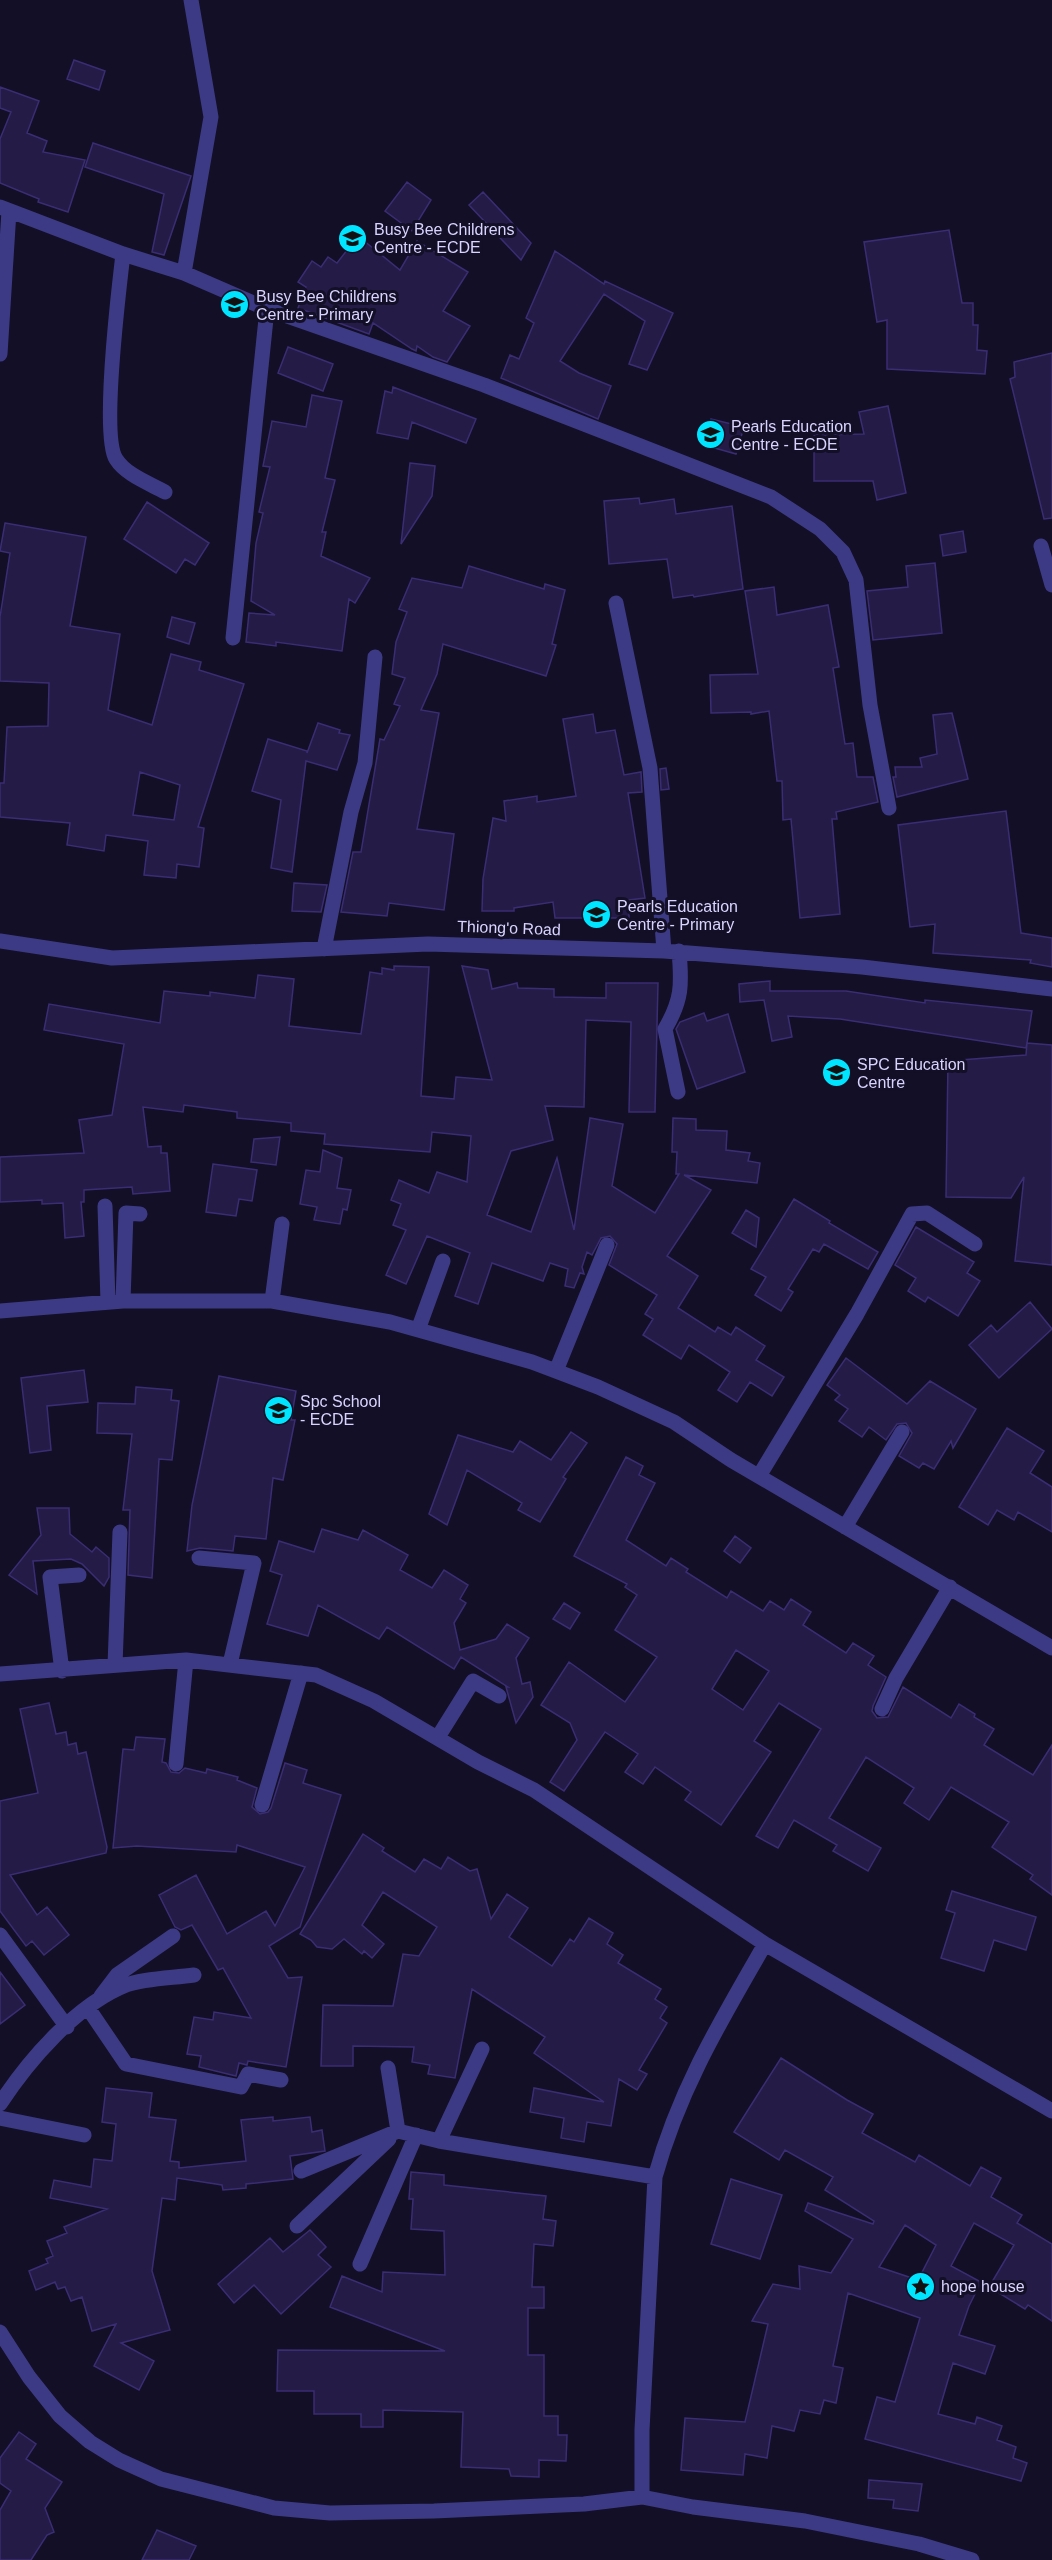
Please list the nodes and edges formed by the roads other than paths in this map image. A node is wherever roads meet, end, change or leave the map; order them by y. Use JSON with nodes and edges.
{"nodes":[{"id":1,"x":191,"y":0,"type":"edge"},
{"id":2,"x":4,"y":209,"type":"edge"},
{"id":3,"x":123,"y":254,"type":"junction"},
{"id":4,"x":184,"y":273,"type":"junction"},
{"id":5,"x":267,"y":309,"type":"junction"},
{"id":6,"x":0,"y":354,"type":"edge"},
{"id":7,"x":165,"y":492,"type":"dead end"},
{"id":8,"x":1041,"y":546,"type":"dead end"},
{"id":9,"x":1052,"y":585,"type":"edge"},
{"id":10,"x":616,"y":603,"type":"dead end"},
{"id":11,"x":233,"y":638,"type":"dead end"},
{"id":12,"x":375,"y":657,"type":"dead end"},
{"id":13,"x":889,"y":808,"type":"dead end"},
{"id":14,"x":0,"y":941,"type":"edge"},
{"id":15,"x":324,"y":949,"type":"junction"},
{"id":16,"x":671,"y":951,"type":"junction"},
{"id":17,"x":1052,"y":989,"type":"edge"},
{"id":18,"x":678,"y":1092,"type":"dead end"},
{"id":19,"x":105,"y":1206,"type":"dead end"},
{"id":20,"x":140,"y":1214,"type":"dead end"},
{"id":21,"x":282,"y":1224,"type":"dead end"},
{"id":22,"x":975,"y":1244,"type":"dead end"},
{"id":23,"x":607,"y":1245,"type":"dead end"},
{"id":24,"x":443,"y":1261,"type":"dead end"},
{"id":25,"x":272,"y":1301,"type":"junction"},
{"id":26,"x":116,"y":1302,"type":"junction"},
{"id":27,"x":0,"y":1311,"type":"edge"},
{"id":28,"x":418,"y":1330,"type":"junction"},
{"id":29,"x":556,"y":1371,"type":"junction"},
{"id":30,"x":902,"y":1432,"type":"dead end"},
{"id":31,"x":759,"y":1476,"type":"junction"},
{"id":32,"x":845,"y":1527,"type":"junction"},
{"id":33,"x":120,"y":1532,"type":"dead end"},
{"id":34,"x":199,"y":1558,"type":"dead end"},
{"id":35,"x":78,"y":1575,"type":"dead end"},
{"id":36,"x":950,"y":1587,"type":"junction"},
{"id":37,"x":1052,"y":1648,"type":"edge"},
{"id":38,"x":186,"y":1660,"type":"junction"},
{"id":39,"x":230,"y":1664,"type":"junction"},
{"id":40,"x":115,"y":1665,"type":"junction"},
{"id":41,"x":62,"y":1671,"type":"junction"},
{"id":42,"x":301,"y":1673,"type":"junction"},
{"id":43,"x":0,"y":1674,"type":"edge"},
{"id":44,"x":499,"y":1696,"type":"dead end"},
{"id":45,"x":882,"y":1710,"type":"dead end"},
{"id":46,"x":438,"y":1737,"type":"junction"},
{"id":47,"x":176,"y":1764,"type":"dead end"},
{"id":48,"x":262,"y":1805,"type":"dead end"},
{"id":49,"x":0,"y":1935,"type":"edge"},
{"id":50,"x":173,"y":1936,"type":"dead end"},
{"id":51,"x":765,"y":1944,"type":"junction"},
{"id":52,"x":194,"y":1975,"type":"dead end"},
{"id":53,"x":94,"y":2004,"type":"junction"},
{"id":54,"x":67,"y":2027,"type":"junction"},
{"id":55,"x":482,"y":2049,"type":"dead end"},
{"id":56,"x":388,"y":2068,"type":"dead end"},
{"id":57,"x":281,"y":2080,"type":"dead end"},
{"id":58,"x":2,"y":2097,"type":"edge"},
{"id":59,"x":1052,"y":2111,"type":"edge"},
{"id":60,"x":0,"y":2118,"type":"edge"},
{"id":61,"x":398,"y":2131,"type":"junction"},
{"id":62,"x":84,"y":2135,"type":"dead end"},
{"id":63,"x":416,"y":2135,"type":"junction"},
{"id":64,"x":439,"y":2140,"type":"junction"},
{"id":65,"x":301,"y":2171,"type":"dead end"},
{"id":66,"x":655,"y":2177,"type":"junction"},
{"id":67,"x":297,"y":2226,"type":"dead end"},
{"id":68,"x":360,"y":2264,"type":"dead end"},
{"id":69,"x":0,"y":2332,"type":"edge"},
{"id":70,"x":642,"y":2498,"type":"junction"},
{"id":71,"x":972,"y":2560,"type":"edge"}],
"edges":[{"from":1,"to":4,"type":"street"},
{"from":2,"to":3,"type":"street"},
{"from":2,"to":6,"type":"street"},
{"from":3,"to":4,"type":"street"},
{"from":3,"to":7,"type":"street"},
{"from":4,"to":5,"type":"street"},
{"from":5,"to":11,"type":"street"},
{"from":5,"to":13,"type":"street"},
{"from":8,"to":9,"type":"street"},
{"from":10,"to":16,"type":"street"},
{"from":12,"to":15,"type":"street"},
{"from":14,"to":15,"type":"street","name":"Thiong'o Road"},
{"from":15,"to":16,"type":"street","name":"Thiong'o Road"},
{"from":16,"to":17,"type":"street","name":"Thiong'o Road"},
{"from":16,"to":18,"type":"street"},
{"from":19,"to":26,"type":"street"},
{"from":20,"to":26,"type":"street"},
{"from":21,"to":25,"type":"street"},
{"from":22,"to":31,"type":"street"},
{"from":23,"to":29,"type":"street"},
{"from":24,"to":28,"type":"street"},
{"from":25,"to":26,"type":"street"},
{"from":25,"to":28,"type":"street"},
{"from":26,"to":27,"type":"street"},
{"from":28,"to":29,"type":"street"},
{"from":29,"to":31,"type":"street"},
{"from":30,"to":32,"type":"street"},
{"from":31,"to":32,"type":"street"},
{"from":32,"to":36,"type":"street"},
{"from":33,"to":40,"type":"street"},
{"from":34,"to":39,"type":"street"},
{"from":35,"to":41,"type":"street"},
{"from":36,"to":37,"type":"street"},
{"from":36,"to":45,"type":"street"},
{"from":38,"to":39,"type":"street"},
{"from":38,"to":40,"type":"street"},
{"from":38,"to":47,"type":"street"},
{"from":39,"to":42,"type":"street"},
{"from":40,"to":41,"type":"street"},
{"from":41,"to":43,"type":"street"},
{"from":42,"to":46,"type":"street"},
{"from":42,"to":48,"type":"street"},
{"from":44,"to":46,"type":"street"},
{"from":46,"to":51,"type":"street"},
{"from":49,"to":54,"type":"street"},
{"from":50,"to":53,"type":"street"},
{"from":51,"to":59,"type":"street"},
{"from":51,"to":66,"type":"street"},
{"from":52,"to":53,"type":"street"},
{"from":53,"to":54,"type":"street"},
{"from":53,"to":57,"type":"street"},
{"from":54,"to":58,"type":"street"},
{"from":55,"to":64,"type":"street"},
{"from":56,"to":61,"type":"street"},
{"from":60,"to":62,"type":"street"},
{"from":61,"to":63,"type":"street"},
{"from":61,"to":65,"type":"street"},
{"from":61,"to":67,"type":"street"},
{"from":63,"to":64,"type":"street"},
{"from":63,"to":68,"type":"street"},
{"from":64,"to":66,"type":"street"},
{"from":66,"to":70,"type":"street"},
{"from":69,"to":70,"type":"street"},
{"from":70,"to":71,"type":"street"}]}
